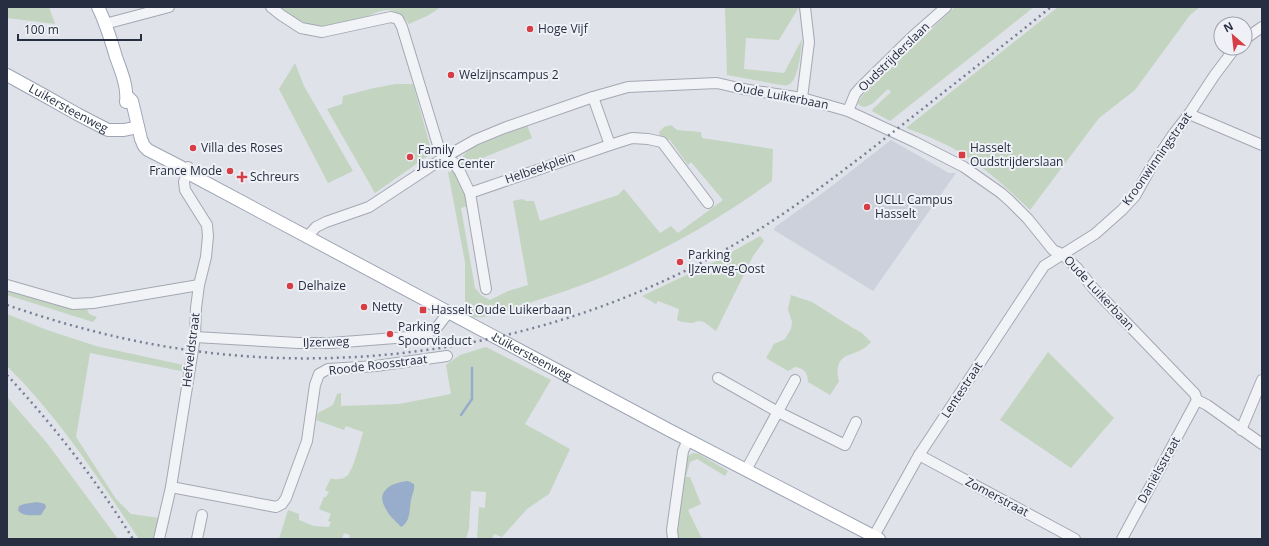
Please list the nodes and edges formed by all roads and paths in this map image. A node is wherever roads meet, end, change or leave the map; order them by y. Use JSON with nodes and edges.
{"nodes":[{"id":1,"x":98,"y":7,"type":"edge"},
{"id":2,"x":169,"y":7,"type":"edge"},
{"id":3,"x":271,"y":7,"type":"edge"},
{"id":4,"x":805,"y":7,"type":"edge"},
{"id":5,"x":946,"y":7,"type":"edge"},
{"id":6,"x":106,"y":24,"type":"junction"},
{"id":7,"x":1262,"y":27,"type":"edge"},
{"id":8,"x":1253,"y":33,"type":"edge"},
{"id":9,"x":1229,"y":56,"type":"edge"},
{"id":10,"x":7,"y":75,"type":"edge"},
{"id":11,"x":593,"y":97,"type":"junction"},
{"id":12,"x":802,"y":98,"type":"junction"},
{"id":13,"x":848,"y":110,"type":"junction"},
{"id":14,"x":1189,"y":114,"type":"junction"},
{"id":15,"x":135,"y":128,"type":"junction"},
{"id":16,"x":610,"y":145,"type":"junction"},
{"id":17,"x":1262,"y":145,"type":"edge"},
{"id":18,"x":446,"y":157,"type":"junction"},
{"id":19,"x":187,"y":170,"type":"junction"},
{"id":20,"x":470,"y":193,"type":"junction"},
{"id":21,"x":708,"y":202,"type":"dead end"},
{"id":22,"x":306,"y":237,"type":"junction"},
{"id":23,"x":1062,"y":254,"type":"junction"},
{"id":24,"x":7,"y":284,"type":"edge"},
{"id":25,"x":198,"y":285,"type":"junction"},
{"id":26,"x":486,"y":289,"type":"dead end"},
{"id":27,"x":448,"y":313,"type":"junction"},
{"id":28,"x":195,"y":337,"type":"junction"},
{"id":29,"x":447,"y":356,"type":"dead end"},
{"id":30,"x":718,"y":378,"type":"dead end"},
{"id":31,"x":795,"y":380,"type":"dead end"},
{"id":32,"x":1262,"y":380,"type":"edge"},
{"id":33,"x":1197,"y":400,"type":"junction"},
{"id":34,"x":778,"y":412,"type":"junction"},
{"id":35,"x":856,"y":422,"type":"dead end"},
{"id":36,"x":1240,"y":430,"type":"junction"},
{"id":37,"x":688,"y":440,"type":"junction"},
{"id":38,"x":1262,"y":444,"type":"edge"},
{"id":39,"x":919,"y":455,"type":"junction"},
{"id":40,"x":746,"y":470,"type":"junction"},
{"id":41,"x":171,"y":487,"type":"junction"},
{"id":42,"x":202,"y":515,"type":"dead end"},
{"id":43,"x":876,"y":538,"type":"edge"},
{"id":44,"x":159,"y":539,"type":"edge"},
{"id":45,"x":197,"y":539,"type":"edge"},
{"id":46,"x":673,"y":539,"type":"edge"},
{"id":47,"x":1076,"y":539,"type":"edge"},
{"id":48,"x":1122,"y":539,"type":"edge"}],
"edges":[{"from":1,"to":6,"type":"main road"},
{"from":2,"to":6,"type":"street"},
{"from":3,"to":18,"type":"street"},
{"from":4,"to":12,"type":"street"},
{"from":5,"to":13,"type":"street","name":"Oudstrijderslaan"},
{"from":6,"to":15,"type":"main road"},
{"from":7,"to":8,"type":"street"},
{"from":9,"to":14,"type":"street","name":"Kroonwinningstraat"},
{"from":10,"to":15,"type":"main road","name":"Luikersteenweg"},
{"from":11,"to":12,"type":"street","name":"Oude Luikerbaan"},
{"from":11,"to":16,"type":"street"},
{"from":11,"to":18,"type":"street","name":"Oude Luikerbaan"},
{"from":12,"to":13,"type":"street","name":"Oude Luikerbaan"},
{"from":13,"to":23,"type":"street","name":"Oude Luikerbaan"},
{"from":14,"to":17,"type":"street"},
{"from":14,"to":23,"type":"street","name":"Kroonwinningstraat"},
{"from":15,"to":19,"type":"main road","name":"Luikersteenweg"},
{"from":16,"to":20,"type":"street","name":"Helbeekplein"},
{"from":16,"to":21,"type":"street","name":"Helbeekplein"},
{"from":18,"to":20,"type":"street"},
{"from":18,"to":22,"type":"street","name":"Oude Luikerbaan"},
{"from":19,"to":22,"type":"main road","name":"Luikersteenweg"},
{"from":19,"to":25,"type":"street","name":"Hefveldstraat"},
{"from":20,"to":26,"type":"street"},
{"from":22,"to":27,"type":"main road","name":"Luikersteenweg"},
{"from":23,"to":33,"type":"street","name":"Oude Luikerbaan"},
{"from":23,"to":39,"type":"street","name":"Lentestraat"},
{"from":24,"to":25,"type":"street"},
{"from":25,"to":28,"type":"street","name":"Hefveldstraat"},
{"from":27,"to":28,"type":"street","name":"IJzerweg"},
{"from":27,"to":37,"type":"main road","name":"Luikersteenweg"},
{"from":28,"to":41,"type":"street","name":"Hefveldstraat"},
{"from":29,"to":41,"type":"street","name":"Roode Roosstraat"},
{"from":30,"to":34,"type":"street"},
{"from":31,"to":34,"type":"street"},
{"from":32,"to":36,"type":"street"},
{"from":33,"to":36,"type":"street","name":"Oude Luikerbaan"},
{"from":33,"to":48,"type":"street","name":"Daniëlsstraat"},
{"from":34,"to":35,"type":"street"},
{"from":34,"to":40,"type":"street"},
{"from":36,"to":38,"type":"street","name":"Oude Luikerbaan"},
{"from":37,"to":40,"type":"main road","name":"Luikersteenweg"},
{"from":37,"to":46,"type":"street"},
{"from":39,"to":43,"type":"street","name":"Lentestraat"},
{"from":39,"to":47,"type":"street","name":"Zomerstraat"},
{"from":40,"to":43,"type":"main road","name":"Luikersteenweg"},
{"from":41,"to":44,"type":"street","name":"Hefveldstraat"},
{"from":42,"to":45,"type":"street"}]}
